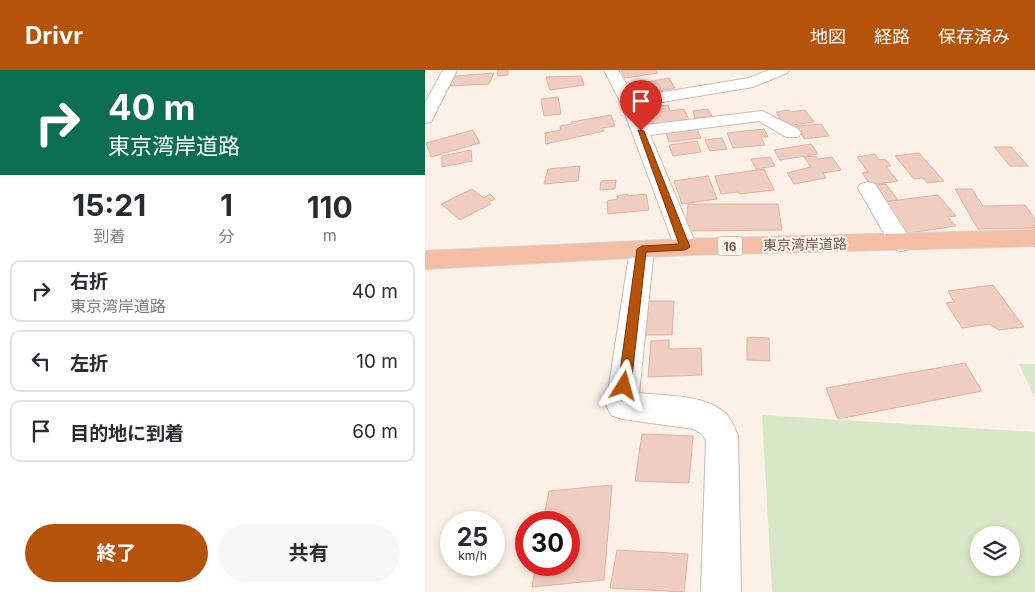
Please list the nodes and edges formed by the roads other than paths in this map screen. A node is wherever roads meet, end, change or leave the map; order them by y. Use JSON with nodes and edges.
{"nodes":[{"id":1,"x":449,"y":70,"type":"edge"},
{"id":2,"x":611,"y":70,"type":"edge"},
{"id":3,"x":782,"y":70,"type":"edge"},
{"id":4,"x":629,"y":103,"type":"junction"},
{"id":5,"x":425,"y":118,"type":"edge"},
{"id":6,"x":641,"y":131,"type":"junction"},
{"id":7,"x":792,"y":133,"type":"dead end"},
{"id":8,"x":868,"y":188,"type":"dead end"},
{"id":9,"x":1035,"y":238,"type":"edge"},
{"id":10,"x":901,"y":243,"type":"junction"},
{"id":11,"x":685,"y":247,"type":"junction"},
{"id":12,"x":642,"y":249,"type":"junction"},
{"id":13,"x":425,"y":260,"type":"edge"},
{"id":14,"x":721,"y":592,"type":"edge"}],
"edges":[{"from":1,"to":5,"type":"street"},
{"from":2,"to":4,"type":"street"},
{"from":3,"to":4,"type":"street"},
{"from":4,"to":6,"type":"street"},
{"from":6,"to":7,"type":"street"},
{"from":6,"to":11,"type":"street"},
{"from":8,"to":10,"type":"street"},
{"from":9,"to":10,"type":"highway","name":"東京湾岸道路","number":"16"},
{"from":10,"to":11,"type":"highway","name":"東京湾岸道路","number":"16"},
{"from":11,"to":12,"type":"highway","name":"東京湾岸道路","number":"16"},
{"from":12,"to":13,"type":"highway","name":"東京湾岸道路","number":"16"},
{"from":12,"to":14,"type":"street"}]}
